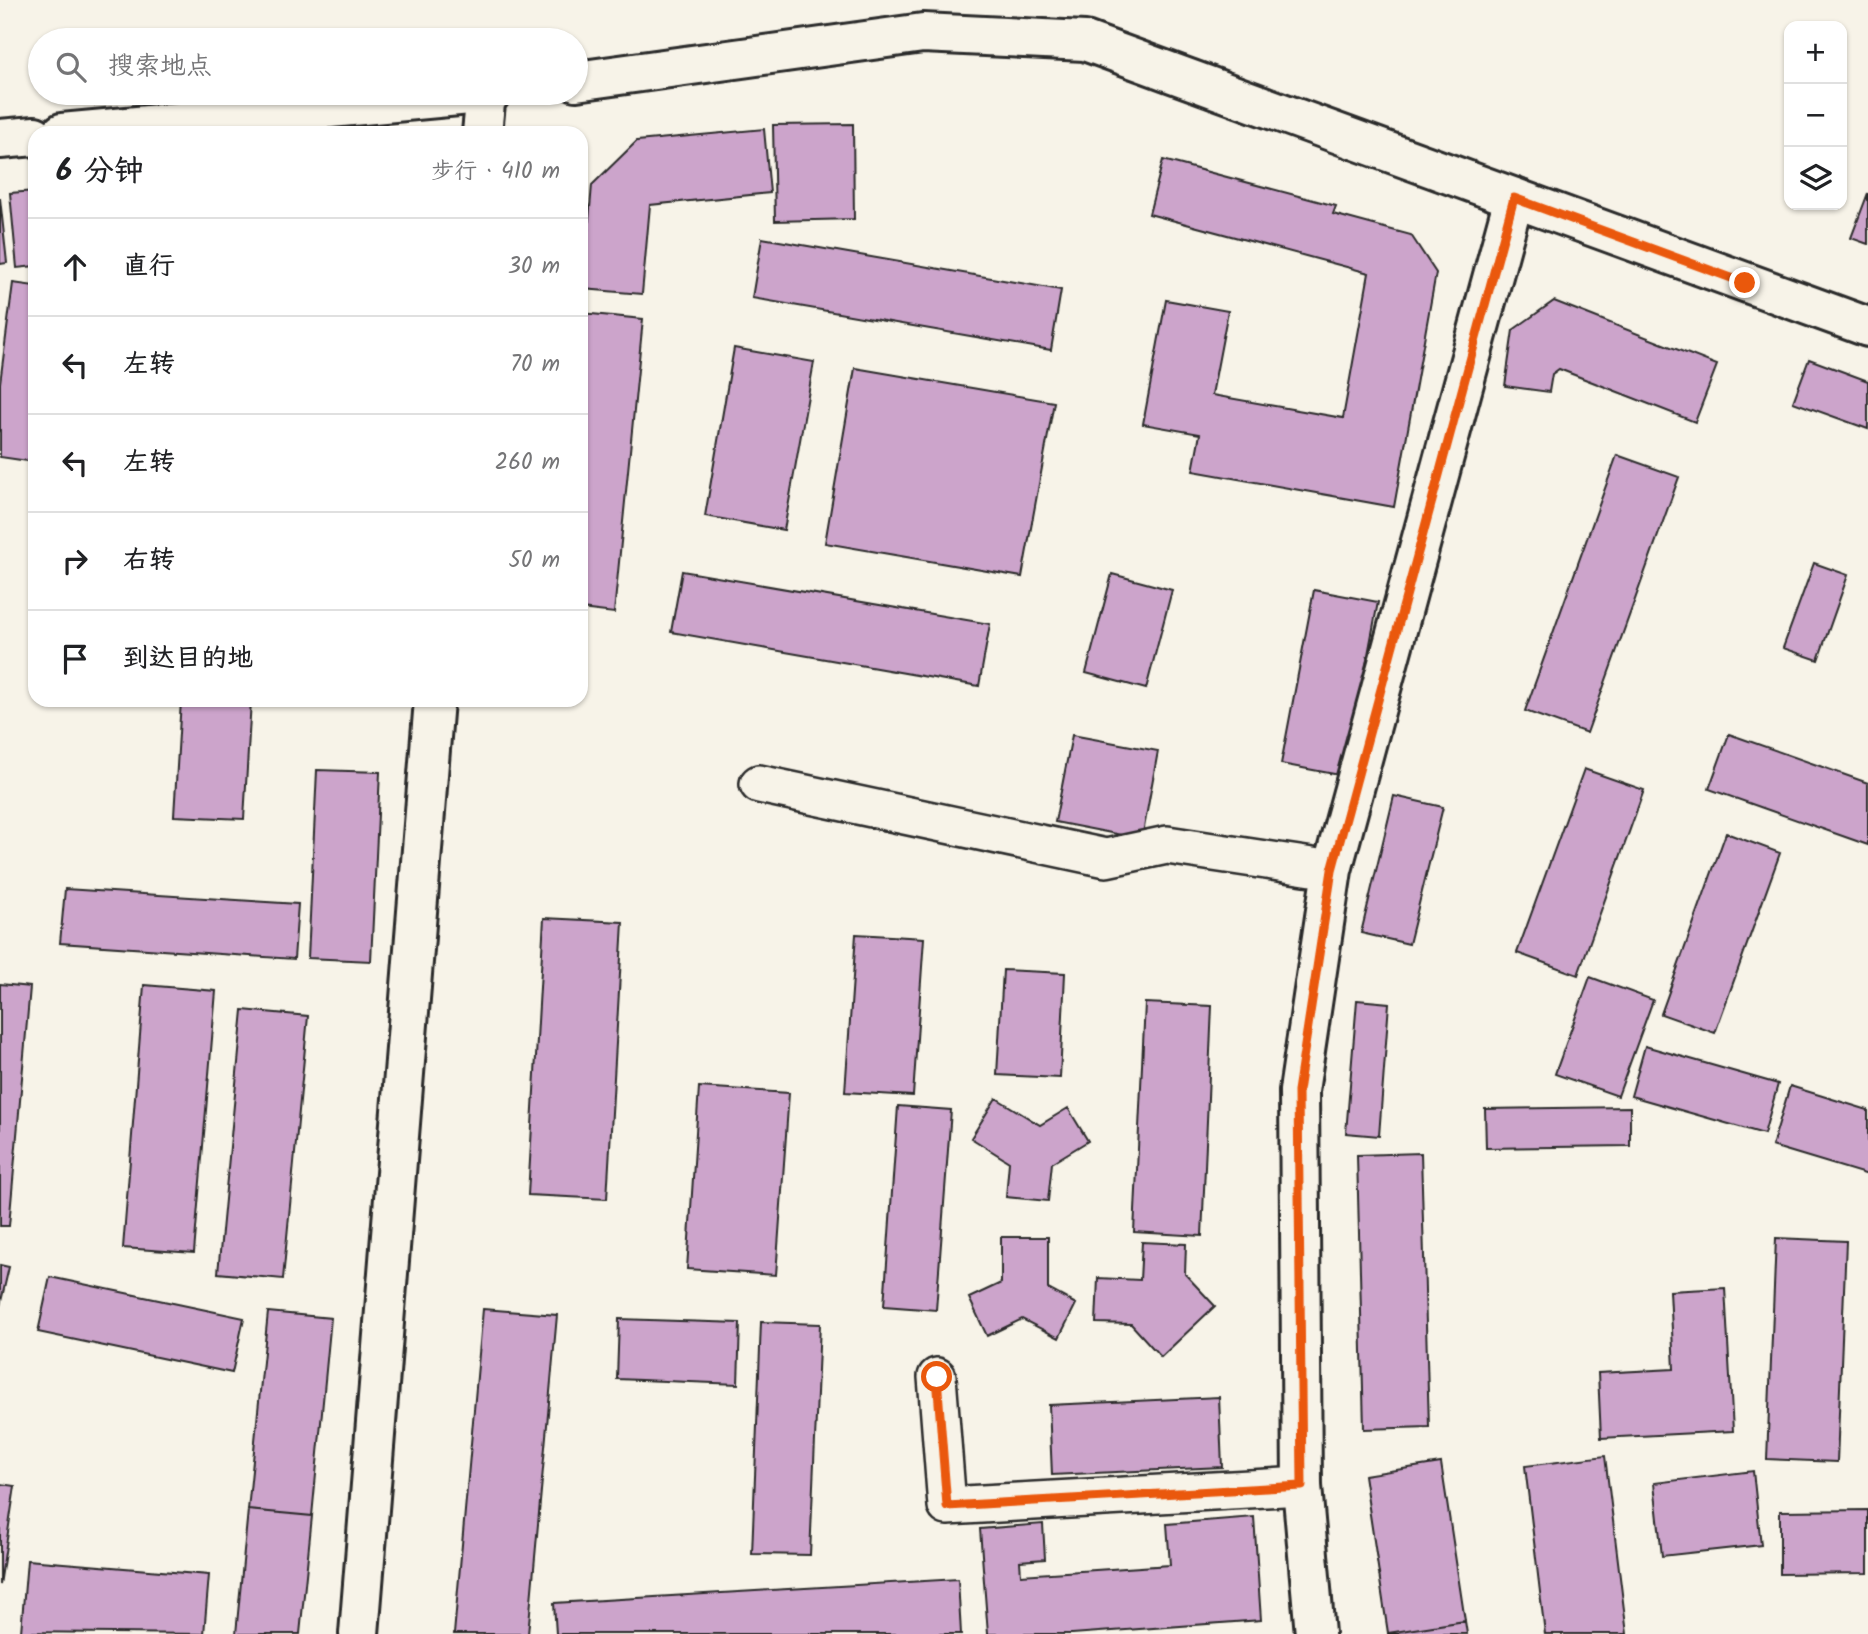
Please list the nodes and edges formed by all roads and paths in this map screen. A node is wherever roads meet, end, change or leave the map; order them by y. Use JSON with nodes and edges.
{"nodes":[{"id":1,"x":588,"y":79,"type":"edge"},
{"id":2,"x":360,"y":105,"type":"edge"},
{"id":3,"x":486,"y":105,"type":"edge"},
{"id":4,"x":137,"y":126,"type":"edge"},
{"id":5,"x":483,"y":126,"type":"edge"},
{"id":6,"x":28,"y":137,"type":"edge"},
{"id":7,"x":0,"y":139,"type":"edge"},
{"id":8,"x":1514,"y":198,"type":"junction"},
{"id":9,"x":1868,"y":327,"type":"edge"},
{"id":10,"x":432,"y":707,"type":"edge"},
{"id":11,"x":759,"y":784,"type":"dead end"},
{"id":12,"x":1332,"y":870,"type":"junction"},
{"id":13,"x":937,"y":1377,"type":"dead end"},
{"id":14,"x":1302,"y":1486,"type":"junction"},
{"id":15,"x":359,"y":1634,"type":"edge"},
{"id":16,"x":1315,"y":1634,"type":"edge"}],
"edges":[{"from":1,"to":8,"type":"main road"},
{"from":2,"to":4,"type":"main road"},
{"from":3,"to":5,"type":"main road"},
{"from":6,"to":7,"type":"main road"},
{"from":8,"to":9,"type":"main road"},
{"from":8,"to":12,"type":"main road"},
{"from":10,"to":15,"type":"main road"},
{"from":11,"to":12,"type":"street"},
{"from":12,"to":14,"type":"main road"},
{"from":13,"to":14,"type":"street"},
{"from":14,"to":16,"type":"main road"}]}
